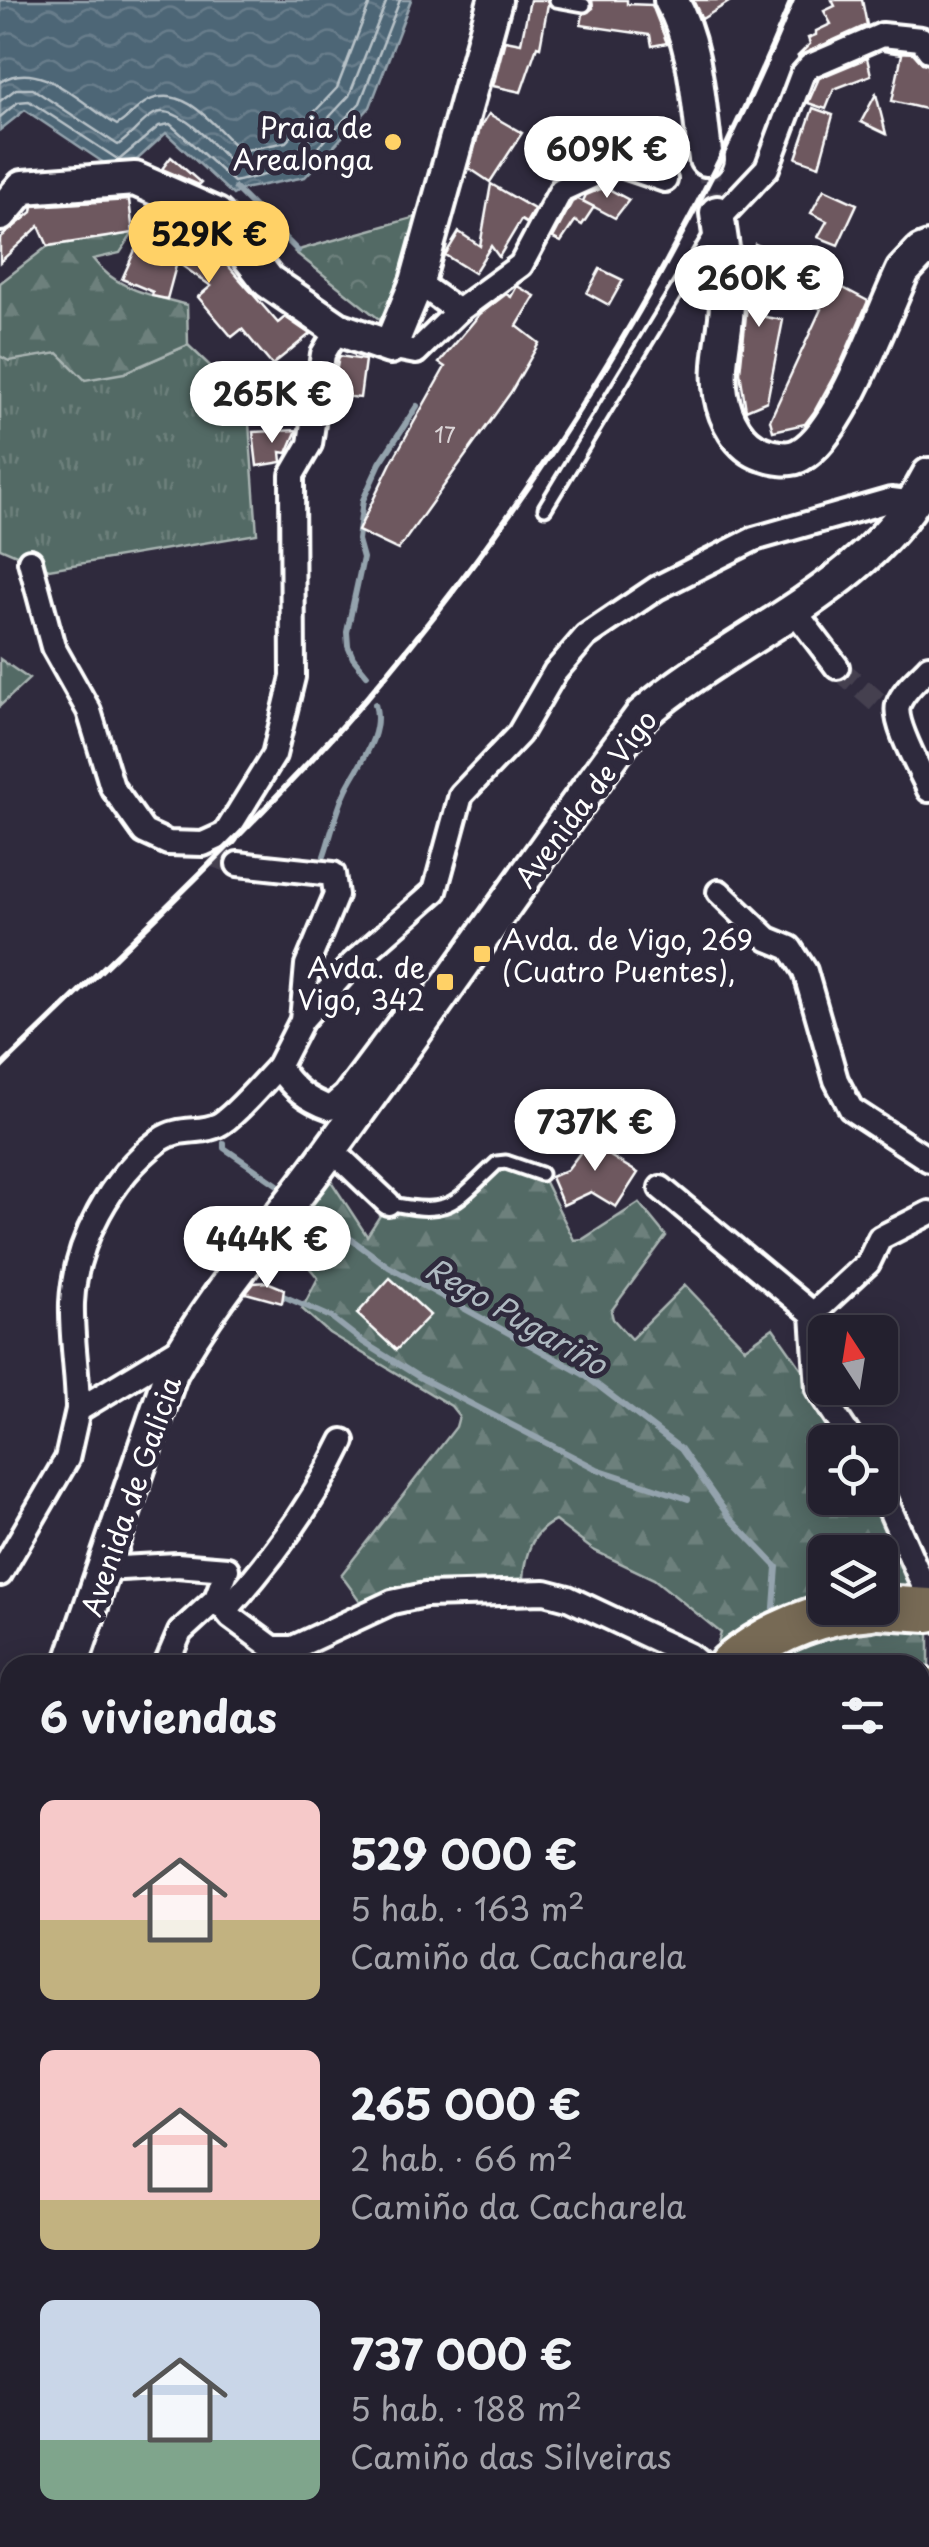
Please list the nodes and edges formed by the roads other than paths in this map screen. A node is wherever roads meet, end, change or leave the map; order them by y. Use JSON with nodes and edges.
{"nodes":[{"id":1,"x":495,"y":0,"type":"edge"},
{"id":2,"x":556,"y":0,"type":"edge"},
{"id":3,"x":671,"y":0,"type":"edge"},
{"id":4,"x":584,"y":5,"type":"dead end"},
{"id":5,"x":929,"y":50,"type":"edge"},
{"id":6,"x":706,"y":159,"type":"tunnel mouth"},
{"id":7,"x":665,"y":180,"type":"dead end"},
{"id":8,"x":0,"y":214,"type":"edge"},
{"id":9,"x":717,"y":216,"type":"junction"},
{"id":10,"x":929,"y":249,"type":"edge"},
{"id":11,"x":417,"y":282,"type":"junction"},
{"id":12,"x":458,"y":311,"type":"junction"},
{"id":13,"x":338,"y":329,"type":"junction"},
{"id":14,"x":390,"y":346,"type":"junction"},
{"id":15,"x":922,"y":489,"type":"edge"},
{"id":16,"x":546,"y":508,"type":"dead end"},
{"id":17,"x":30,"y":560,"type":"dead end"},
{"id":18,"x":793,"y":609,"type":"junction"},
{"id":19,"x":837,"y":667,"type":"tunnel mouth"},
{"id":20,"x":929,"y":667,"type":"edge"},
{"id":21,"x":929,"y":790,"type":"edge"},
{"id":22,"x":168,"y":843,"type":"junction"},
{"id":23,"x":210,"y":856,"type":"tunnel mouth"},
{"id":24,"x":238,"y":864,"type":"tunnel mouth"},
{"id":25,"x":719,"y":892,"type":"dead end"},
{"id":26,"x":434,"y":1004,"type":"junction"},
{"id":27,"x":302,"y":1020,"type":"junction"},
{"id":28,"x":278,"y":1066,"type":"junction"},
{"id":29,"x":328,"y":1154,"type":"junction"},
{"id":30,"x":929,"y":1160,"type":"edge"},
{"id":31,"x":541,"y":1174,"type":"dead end"},
{"id":32,"x":304,"y":1186,"type":"joint"},
{"id":33,"x":661,"y":1188,"type":"dead end"},
{"id":34,"x":388,"y":1203,"type":"joint"},
{"id":35,"x":929,"y":1213,"type":"edge"},
{"id":36,"x":813,"y":1314,"type":"junction"},
{"id":37,"x":186,"y":1345,"type":"junction"},
{"id":38,"x":78,"y":1410,"type":"junction"},
{"id":39,"x":842,"y":1425,"type":"edge"},
{"id":40,"x":343,"y":1440,"type":"dead end"},
{"id":41,"x":893,"y":1515,"type":"edge"},
{"id":42,"x":103,"y":1569,"type":"junction"},
{"id":43,"x":0,"y":1574,"type":"edge"},
{"id":44,"x":929,"y":1596,"type":"edge"},
{"id":45,"x":221,"y":1605,"type":"junction"},
{"id":46,"x":898,"y":1608,"type":"edge"},
{"id":47,"x":929,"y":1610,"type":"edge"},
{"id":48,"x":808,"y":1621,"type":"edge"},
{"id":49,"x":74,"y":1655,"type":"edge"},
{"id":50,"x":170,"y":1655,"type":"edge"},
{"id":51,"x":689,"y":1655,"type":"edge"},
{"id":52,"x":745,"y":1655,"type":"edge"}],
"edges":[{"from":1,"to":11,"type":"street"},
{"from":2,"to":4,"type":"lane"},
{"from":3,"to":6,"type":"street"},
{"from":5,"to":9,"type":"street"},
{"from":7,"to":12,"type":"street"},
{"from":8,"to":13,"type":"street"},
{"from":9,"to":10,"type":"street"},
{"from":9,"to":16,"type":"lane"},
{"from":11,"to":12,"type":"street"},
{"from":11,"to":14,"type":"street"},
{"from":12,"to":14,"type":"street"},
{"from":13,"to":14,"type":"street"},
{"from":13,"to":22,"type":"street"},
{"from":15,"to":18,"type":"street","name":"Avenida de Vigo"},
{"from":15,"to":27,"type":"street"},
{"from":17,"to":22,"type":"street"},
{"from":18,"to":19,"type":"street"},
{"from":18,"to":26,"type":"street","name":"Avenida de Vigo"},
{"from":20,"to":21,"type":"street"},
{"from":22,"to":23,"type":"street"},
{"from":24,"to":27,"type":"street"},
{"from":25,"to":30,"type":"street"},
{"from":26,"to":28,"type":"street"},
{"from":26,"to":29,"type":"street","name":"Avenida de Vigo"},
{"from":27,"to":28,"type":"street"},
{"from":28,"to":38,"type":"street"},
{"from":29,"to":32,"type":"street","name":"Avenida de Vigo"},
{"from":29,"to":34,"type":"street"},
{"from":31,"to":34,"type":"lane"},
{"from":32,"to":37,"type":"street","name":"Avenida de Galicia"},
{"from":33,"to":36,"type":"street"},
{"from":35,"to":36,"type":"street"},
{"from":36,"to":39,"type":"street"},
{"from":37,"to":38,"type":"street"},
{"from":37,"to":42,"type":"street","name":"Avenida de Galicia"},
{"from":38,"to":43,"type":"street"},
{"from":40,"to":45,"type":"street"},
{"from":41,"to":44,"type":"street"},
{"from":42,"to":45,"type":"street"},
{"from":42,"to":49,"type":"street","name":"Avenida de Galicia"},
{"from":45,"to":50,"type":"street"},
{"from":45,"to":51,"type":"street"},
{"from":46,"to":47,"type":"highway"},
{"from":48,"to":52,"type":"highway"}]}
